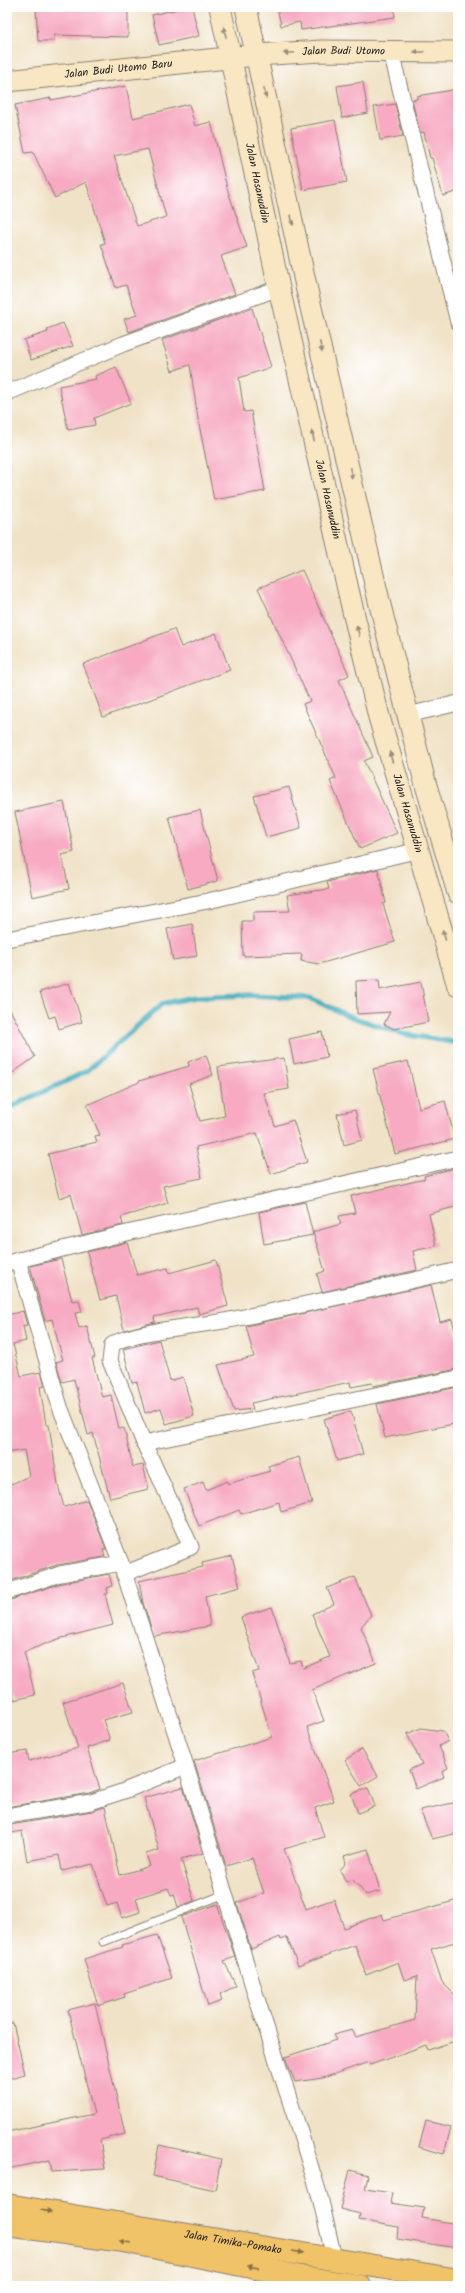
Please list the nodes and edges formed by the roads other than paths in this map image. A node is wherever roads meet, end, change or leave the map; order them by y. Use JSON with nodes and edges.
{"nodes":[{"id":1,"x":220,"y":7,"type":"edge"},
{"id":2,"x":246,"y":7,"type":"edge"},
{"id":3,"x":391,"y":52,"type":"junction"},
{"id":4,"x":458,"y":52,"type":"edge"},
{"id":5,"x":256,"y":55,"type":"junction"},
{"id":6,"x":230,"y":57,"type":"junction"},
{"id":7,"x":7,"y":81,"type":"edge"},
{"id":8,"x":279,"y":288,"type":"junction"},
{"id":9,"x":458,"y":322,"type":"edge"},
{"id":10,"x":7,"y":393,"type":"edge"},
{"id":11,"x":458,"y":703,"type":"edge"},
{"id":12,"x":408,"y":715,"type":"junction"},
{"id":13,"x":419,"y":850,"type":"junction"},
{"id":14,"x":458,"y":893,"type":"edge"},
{"id":15,"x":7,"y":939,"type":"edge"},
{"id":16,"x":458,"y":986,"type":"edge"},
{"id":17,"x":458,"y":1158,"type":"edge"},
{"id":18,"x":13,"y":1262,"type":"edge"},
{"id":19,"x":458,"y":1270,"type":"edge"},
{"id":20,"x":458,"y":1378,"type":"edge"},
{"id":21,"x":144,"y":1443,"type":"junction"},
{"id":22,"x":122,"y":1568,"type":"junction"},
{"id":23,"x":7,"y":1592,"type":"edge"},
{"id":24,"x":186,"y":1766,"type":"junction"},
{"id":25,"x":7,"y":1816,"type":"edge"},
{"id":26,"x":225,"y":1894,"type":"junction"},
{"id":27,"x":103,"y":1942,"type":"dead end"},
{"id":28,"x":7,"y":2205,"type":"edge"},
{"id":29,"x":7,"y":2225,"type":"edge"},
{"id":30,"x":334,"y":2258,"type":"junction"},
{"id":31,"x":458,"y":2280,"type":"edge"},
{"id":32,"x":360,"y":2286,"type":"edge"}],
"edges":[{"from":6,"to":1,"type":"street","name":"Jalan Hasanuddin","one_way":true},
{"from":2,"to":5,"type":"street"},
{"from":4,"to":3,"type":"street","name":"Jalan Budi Utomo","one_way":true},
{"from":3,"to":5,"type":"street","name":"Jalan Budi Utomo","one_way":true},
{"from":3,"to":9,"type":"street"},
{"from":5,"to":6,"type":"street","name":"Jalan Budi Utomo"},
{"from":5,"to":12,"type":"street","one_way":true},
{"from":6,"to":7,"type":"street","name":"Jalan Budi Utomo Baru"},
{"from":6,"to":8,"type":"street","name":"Jalan Hasanuddin"},
{"from":8,"to":10,"type":"street"},
{"from":13,"to":8,"type":"street","name":"Jalan Hasanuddin","one_way":true},
{"from":11,"to":12,"type":"street"},
{"from":12,"to":14,"type":"street"},
{"from":13,"to":15,"type":"street"},
{"from":16,"to":13,"type":"street","name":"Jalan Hasanuddin","one_way":true},
{"from":17,"to":18,"type":"street"},
{"from":18,"to":22,"type":"street"},
{"from":19,"to":21,"type":"street"},
{"from":20,"to":21,"type":"street"},
{"from":21,"to":22,"type":"street"},
{"from":22,"to":23,"type":"street"},
{"from":22,"to":24,"type":"street"},
{"from":24,"to":25,"type":"street"},
{"from":24,"to":26,"type":"street"},
{"from":26,"to":27,"type":"lane"},
{"from":26,"to":30,"type":"street"},
{"from":28,"to":30,"type":"highway","name":"Jalan Timika-Pomako","one_way":true},
{"from":32,"to":29,"type":"highway","name":"Jalan Timika-Pomako","one_way":true},
{"from":30,"to":31,"type":"highway","name":"Jalan Timika-Pomako"}]}
